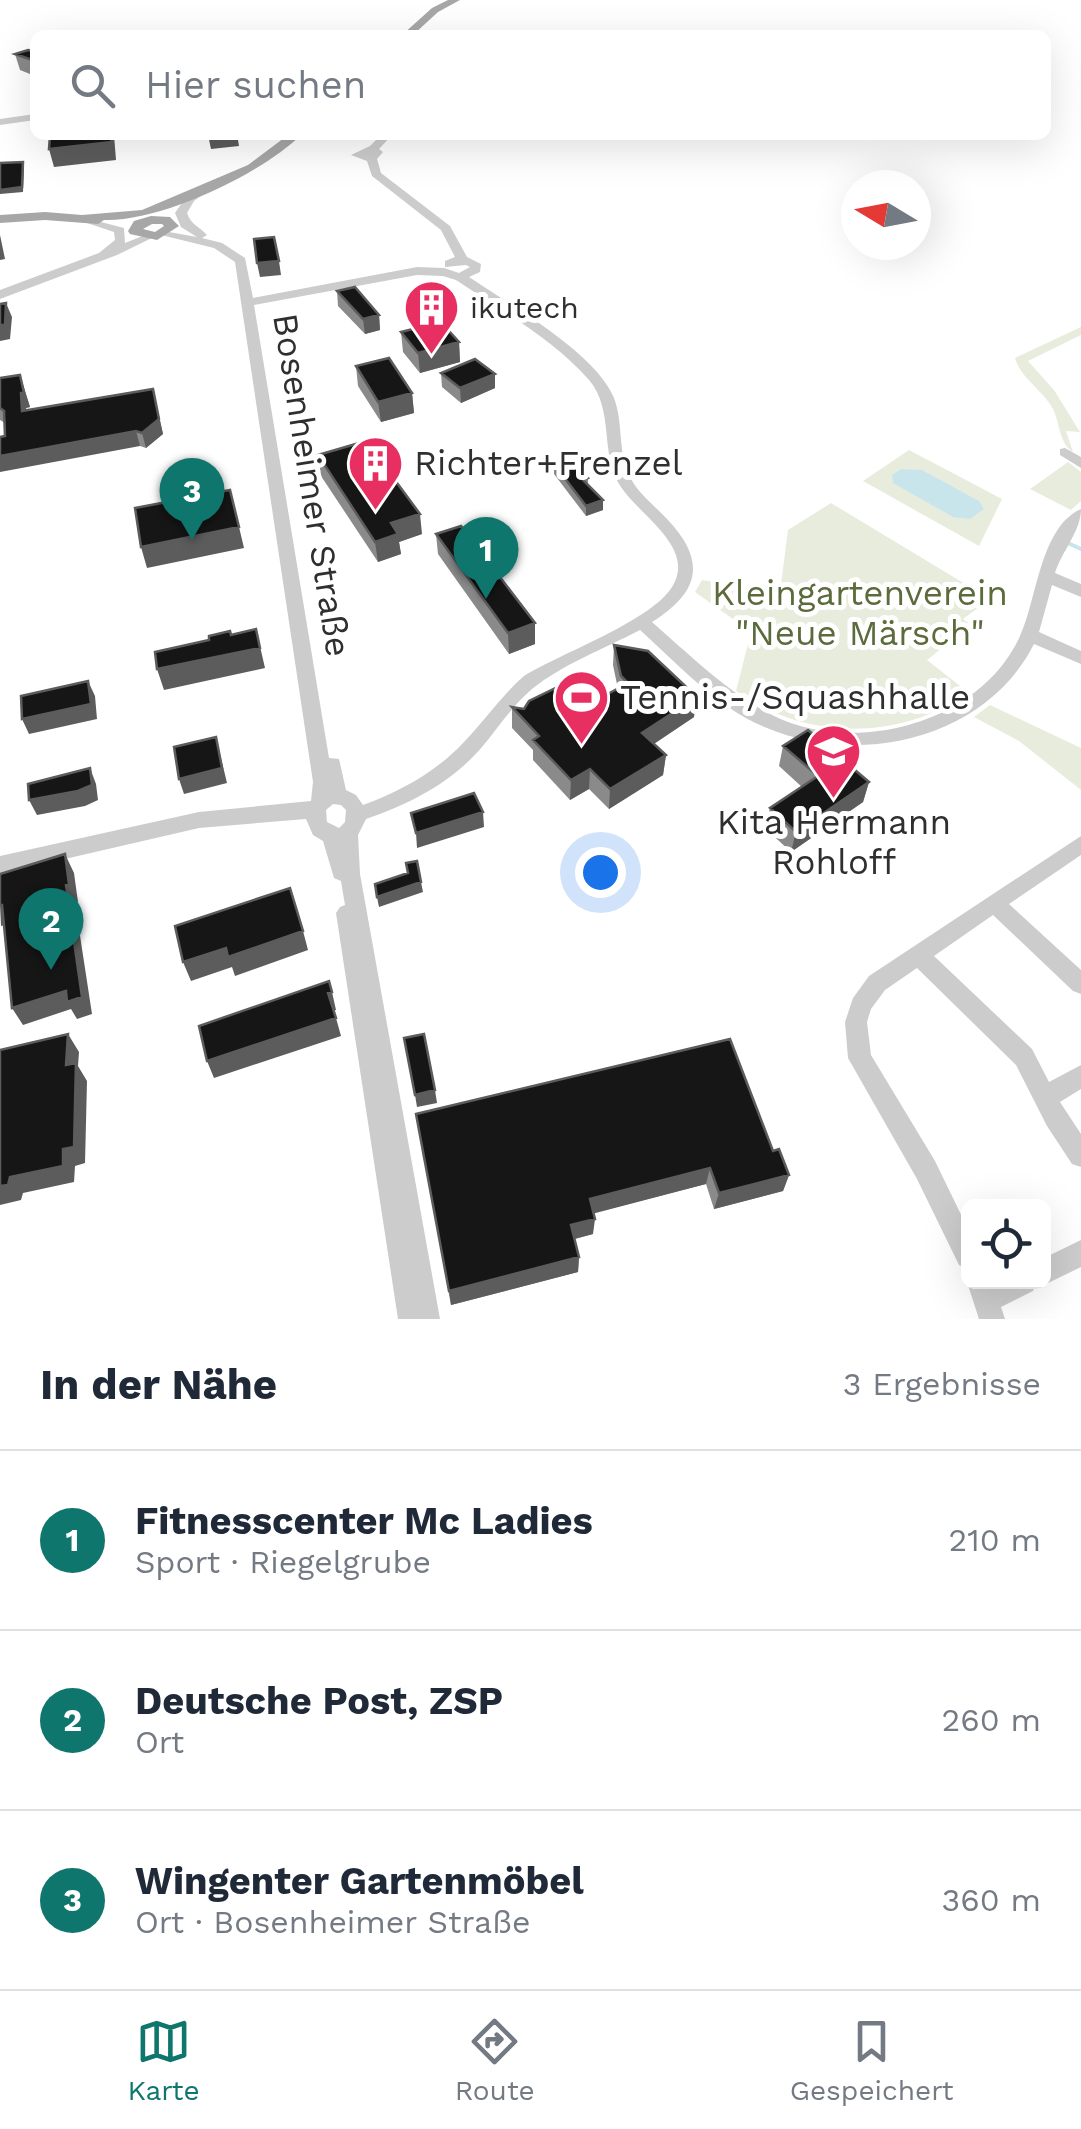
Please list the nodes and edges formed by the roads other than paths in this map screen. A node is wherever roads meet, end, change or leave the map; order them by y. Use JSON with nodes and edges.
{"nodes":[{"id":1,"x":454,"y":0,"type":"edge"},
{"id":2,"x":413,"y":30,"type":"edge"},
{"id":3,"x":30,"y":118,"type":"edge"},
{"id":4,"x":0,"y":122,"type":"edge"},
{"id":5,"x":289,"y":140,"type":"edge"},
{"id":6,"x":383,"y":140,"type":"edge"},
{"id":7,"x":210,"y":186,"type":"junction"},
{"id":8,"x":175,"y":200,"type":"junction"},
{"id":9,"x":85,"y":217,"type":"junction"},
{"id":10,"x":0,"y":219,"type":"edge"},
{"id":11,"x":152,"y":227,"type":"junction"},
{"id":12,"x":206,"y":238,"type":"junction"},
{"id":13,"x":92,"y":260,"type":"junction"},
{"id":14,"x":459,"y":269,"type":"junction"},
{"id":15,"x":0,"y":286,"type":"edge"},
{"id":16,"x":0,"y":295,"type":"edge"},
{"id":17,"x":250,"y":303,"type":"junction"},
{"id":18,"x":1065,"y":452,"type":"dead end"},
{"id":19,"x":1081,"y":464,"type":"edge"},
{"id":20,"x":1081,"y":514,"type":"edge"},
{"id":21,"x":1045,"y":575,"type":"junction"},
{"id":22,"x":1081,"y":590,"type":"edge"},
{"id":23,"x":640,"y":620,"type":"junction"},
{"id":24,"x":1030,"y":635,"type":"junction"},
{"id":25,"x":1081,"y":658,"type":"edge"},
{"id":26,"x":335,"y":815,"type":"junction"},
{"id":27,"x":1081,"y":844,"type":"edge"},
{"id":28,"x":0,"y":865,"type":"edge"},
{"id":29,"x":996,"y":905,"type":"junction"},
{"id":30,"x":920,"y":956,"type":"junction"},
{"id":31,"x":1081,"y":984,"type":"edge"},
{"id":32,"x":1081,"y":1076,"type":"edge"},
{"id":33,"x":1044,"y":1099,"type":"junction"},
{"id":34,"x":1081,"y":1155,"type":"edge"},
{"id":35,"x":961,"y":1242,"type":"edge"},
{"id":36,"x":1081,"y":1252,"type":"edge"},
{"id":37,"x":1051,"y":1268,"type":"edge"},
{"id":38,"x":1009,"y":1289,"type":"edge"},
{"id":39,"x":986,"y":1300,"type":"edge"},
{"id":40,"x":411,"y":1319,"type":"edge"},
{"id":41,"x":427,"y":1319,"type":"edge"}],
"edges":[{"from":1,"to":2,"type":"main road"},
{"from":3,"to":4,"type":"street"},
{"from":5,"to":7,"type":"main road"},
{"from":6,"to":14,"type":"street"},
{"from":7,"to":8,"type":"main road"},
{"from":7,"to":12,"type":"street"},
{"from":8,"to":9,"type":"main road"},
{"from":8,"to":11,"type":"main road"},
{"from":9,"to":10,"type":"main road"},
{"from":9,"to":11,"type":"main road"},
{"from":9,"to":13,"type":"street"},
{"from":11,"to":12,"type":"street","name":"Bosenheimer Straße"},
{"from":11,"to":13,"type":"street"},
{"from":11,"to":17,"type":"street","name":"Bosenheimer Straße"},
{"from":12,"to":17,"type":"street","name":"Bosenheimer Straße"},
{"from":13,"to":15,"type":"street"},
{"from":13,"to":16,"type":"street"},
{"from":14,"to":17,"type":"street"},
{"from":14,"to":23,"type":"street"},
{"from":17,"to":26,"type":"street","name":"Bosenheimer Straße"},
{"from":18,"to":19,"type":"street"},
{"from":20,"to":21,"type":"street"},
{"from":21,"to":22,"type":"street"},
{"from":21,"to":24,"type":"street"},
{"from":23,"to":24,"type":"street"},
{"from":23,"to":26,"type":"street"},
{"from":24,"to":25,"type":"street"},
{"from":26,"to":28,"type":"street"},
{"from":26,"to":40,"type":"street","name":"Bosenheimer Straße"},
{"from":26,"to":41,"type":"street","name":"Bosenheimer Straße"},
{"from":27,"to":29,"type":"street"},
{"from":29,"to":30,"type":"street"},
{"from":29,"to":31,"type":"street"},
{"from":30,"to":33,"type":"street"},
{"from":30,"to":35,"type":"street"},
{"from":32,"to":33,"type":"street"},
{"from":33,"to":34,"type":"street"},
{"from":36,"to":37,"type":"street"},
{"from":38,"to":39,"type":"street"}]}
